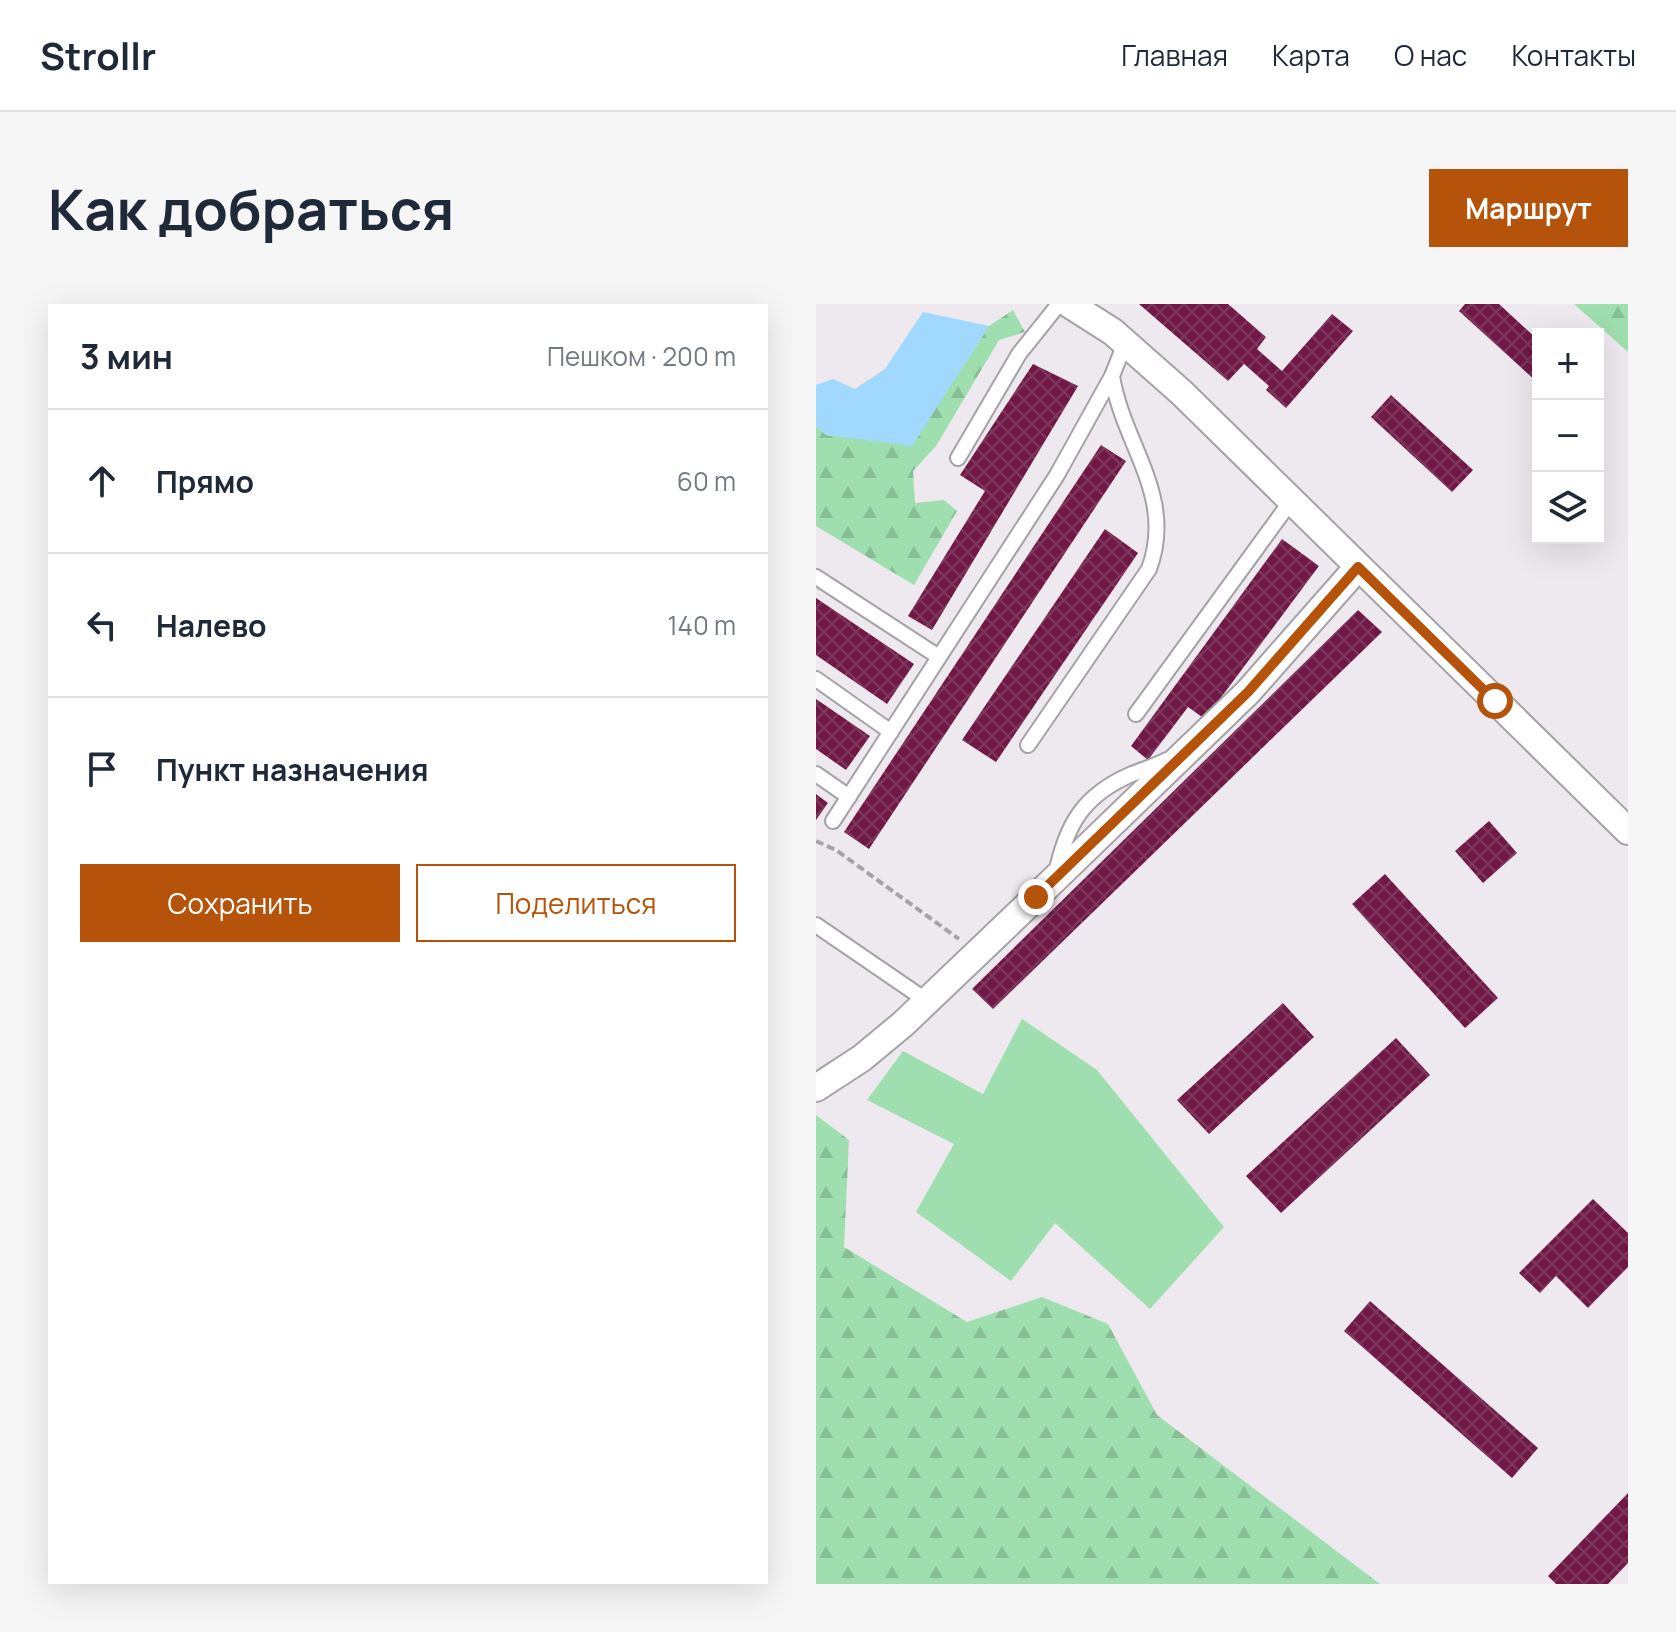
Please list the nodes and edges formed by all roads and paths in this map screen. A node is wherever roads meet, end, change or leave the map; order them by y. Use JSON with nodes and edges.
{"nodes":[{"id":1,"x":1059,"y":304,"type":"edge"},
{"id":2,"x":1069,"y":304,"type":"edge"},
{"id":3,"x":1125,"y":343,"type":"junction"},
{"id":4,"x":1112,"y":376,"type":"junction"},
{"id":5,"x":958,"y":458,"type":"dead end"},
{"id":6,"x":1291,"y":501,"type":"junction"},
{"id":7,"x":1358,"y":567,"type":"junction"},
{"id":8,"x":816,"y":577,"type":"edge"},
{"id":9,"x":939,"y":657,"type":"junction"},
{"id":10,"x":816,"y":679,"type":"edge"},
{"id":11,"x":1136,"y":714,"type":"dead end"},
{"id":12,"x":891,"y":732,"type":"junction"},
{"id":13,"x":1028,"y":745,"type":"dead end"},
{"id":14,"x":816,"y":774,"type":"edge"},
{"id":15,"x":849,"y":797,"type":"junction"},
{"id":16,"x":833,"y":821,"type":"dead end"},
{"id":17,"x":1628,"y":831,"type":"edge"},
{"id":18,"x":816,"y":841,"type":"edge"},
{"id":19,"x":816,"y":925,"type":"edge"},
{"id":20,"x":977,"y":953,"type":"junction"},
{"id":21,"x":927,"y":1001,"type":"junction"},
{"id":22,"x":816,"y":1088,"type":"edge"}],
"edges":[{"from":1,"to":5,"type":"lane"},
{"from":2,"to":3,"type":"street"},
{"from":3,"to":4,"type":"lane"},
{"from":3,"to":6,"type":"street"},
{"from":4,"to":9,"type":"lane"},
{"from":4,"to":13,"type":"lane"},
{"from":6,"to":7,"type":"street"},
{"from":6,"to":11,"type":"lane"},
{"from":7,"to":17,"type":"street"},
{"from":7,"to":20,"type":"street"},
{"from":8,"to":9,"type":"lane"},
{"from":9,"to":12,"type":"lane"},
{"from":10,"to":12,"type":"lane"},
{"from":12,"to":15,"type":"lane"},
{"from":14,"to":15,"type":"lane"},
{"from":15,"to":16,"type":"lane"},
{"from":18,"to":20,"type":"path"},
{"from":19,"to":21,"type":"lane"},
{"from":20,"to":21,"type":"street"},
{"from":21,"to":22,"type":"street"}]}
